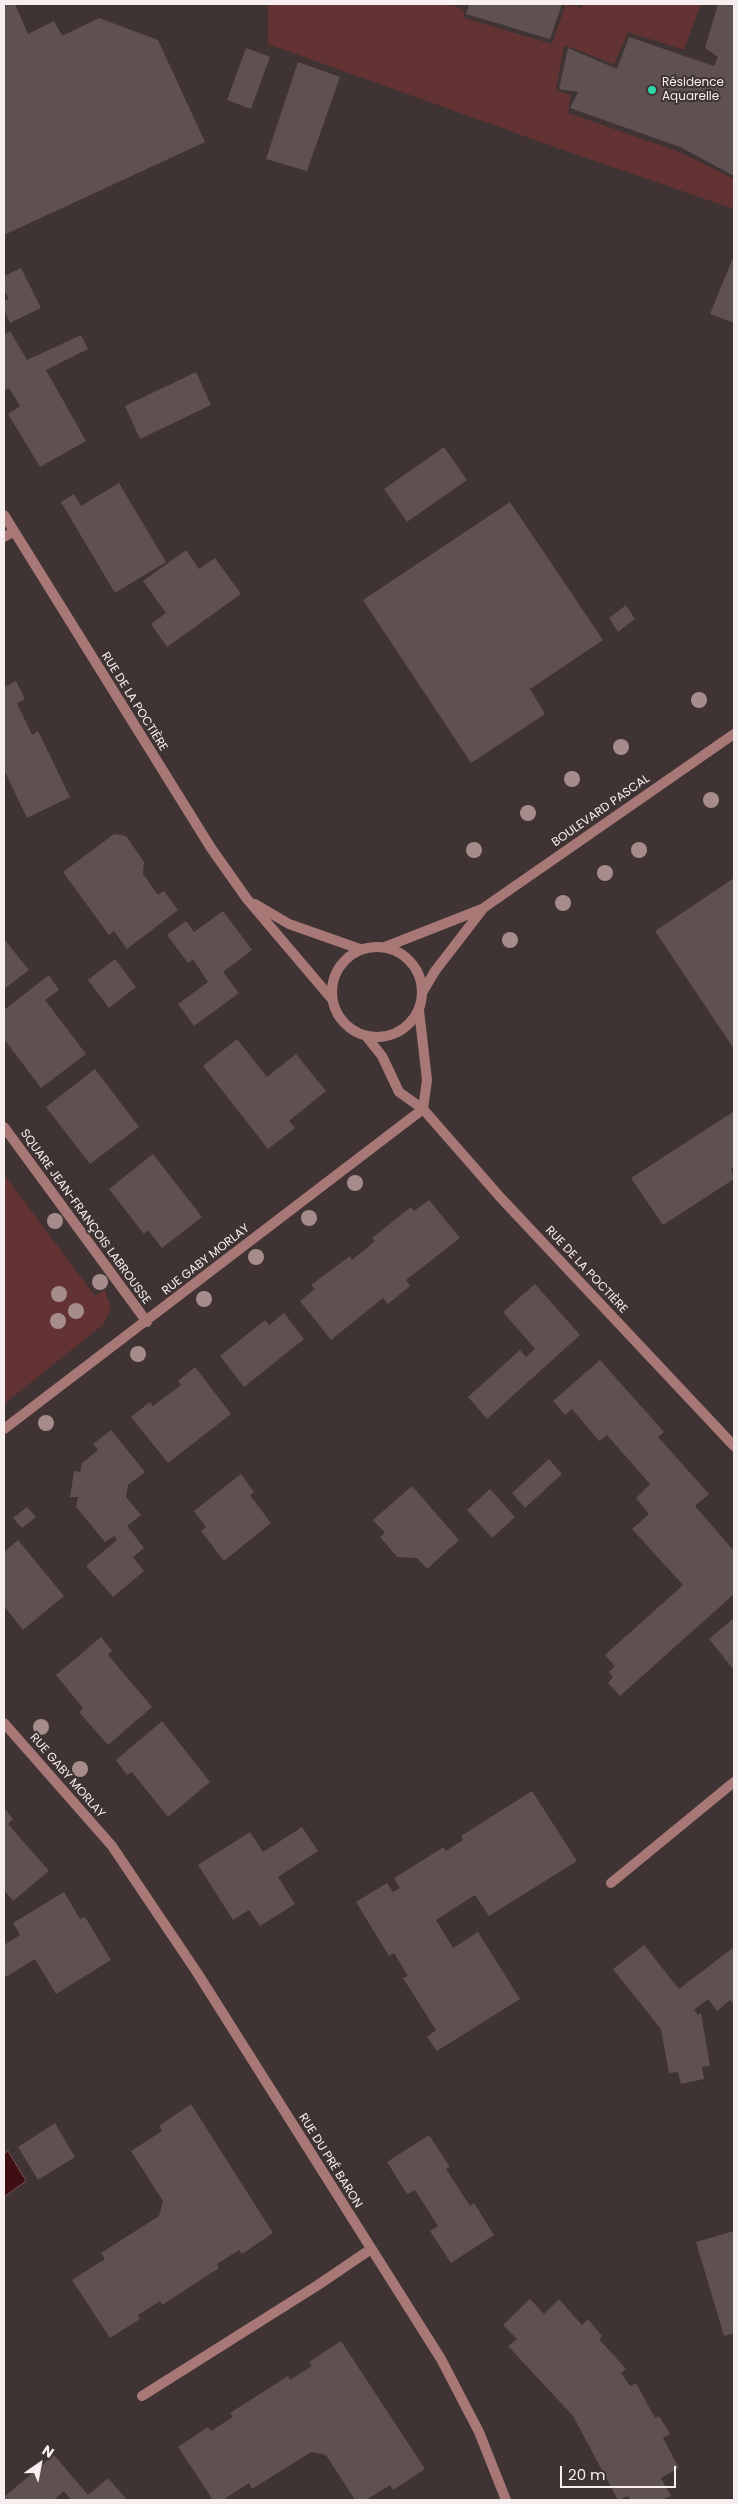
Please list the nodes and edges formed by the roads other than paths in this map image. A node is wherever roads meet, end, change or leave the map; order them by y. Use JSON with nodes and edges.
{"nodes":[{"id":1,"x":4,"y":515,"type":"edge"},
{"id":2,"x":9,"y":534,"type":"edge"},
{"id":3,"x":734,"y":734,"type":"edge"},
{"id":4,"x":247,"y":899,"type":"junction"},
{"id":5,"x":482,"y":909,"type":"junction"},
{"id":6,"x":385,"y":947,"type":"junction"},
{"id":7,"x":360,"y":949,"type":"junction"},
{"id":8,"x":422,"y":994,"type":"junction"},
{"id":9,"x":331,"y":998,"type":"junction"},
{"id":10,"x":419,"y":1010,"type":"junction"},
{"id":11,"x":366,"y":1036,"type":"junction"},
{"id":12,"x":423,"y":1109,"type":"junction"},
{"id":13,"x":4,"y":1127,"type":"edge"},
{"id":14,"x":147,"y":1322,"type":"junction"},
{"id":15,"x":4,"y":1429,"type":"edge"},
{"id":16,"x":734,"y":1446,"type":"edge"},
{"id":17,"x":4,"y":1723,"type":"edge"},
{"id":18,"x":734,"y":1782,"type":"edge"},
{"id":19,"x":112,"y":1846,"type":"joint"},
{"id":20,"x":611,"y":1883,"type":"dead end"},
{"id":21,"x":371,"y":2249,"type":"junction"},
{"id":22,"x":142,"y":2396,"type":"dead end"},
{"id":23,"x":506,"y":2500,"type":"edge"}],
"edges":[{"from":1,"to":2,"type":"street","name":"RUE DE LA POCTIÈRE"},
{"from":2,"to":4,"type":"street","name":"RUE DE LA POCTIÈRE"},
{"from":3,"to":5,"type":"street","name":"BOULEVARD PASCAL"},
{"from":4,"to":7,"type":"street","name":"RUE DE LA POCTIÈRE"},
{"from":4,"to":9,"type":"street","name":"RUE DE LA POCTIÈRE"},
{"from":5,"to":6,"type":"street","name":"BOULEVARD PASCAL"},
{"from":5,"to":8,"type":"street","name":"BOULEVARD PASCAL"},
{"from":6,"to":7,"type":"street","name":"RUE DE LA POCTIÈRE"},
{"from":6,"to":8,"type":"street"},
{"from":7,"to":9,"type":"street"},
{"from":8,"to":10,"type":"street"},
{"from":9,"to":11,"type":"street","name":"RUE DE LA POCTIÈRE"},
{"from":10,"to":11,"type":"street"},
{"from":10,"to":12,"type":"street"},
{"from":11,"to":12,"type":"street","name":"RUE DE LA POCTIÈRE"},
{"from":12,"to":14,"type":"street","name":"RUE GABY MORLAY"},
{"from":12,"to":16,"type":"street","name":"RUE DE LA POCTIÈRE"},
{"from":13,"to":14,"type":"street","name":"SQUARE JEAN-FRANÇOIS LABROUSSE"},
{"from":14,"to":15,"type":"street","name":"RUE GABY MORLAY"},
{"from":17,"to":19,"type":"street","name":"RUE GABY MORLAY"},
{"from":18,"to":20,"type":"street"},
{"from":19,"to":21,"type":"street","name":"RUE DU PRÉ BARON"},
{"from":21,"to":22,"type":"street"},
{"from":21,"to":23,"type":"street","name":"RUE DU PRÉ BARON"}]}
